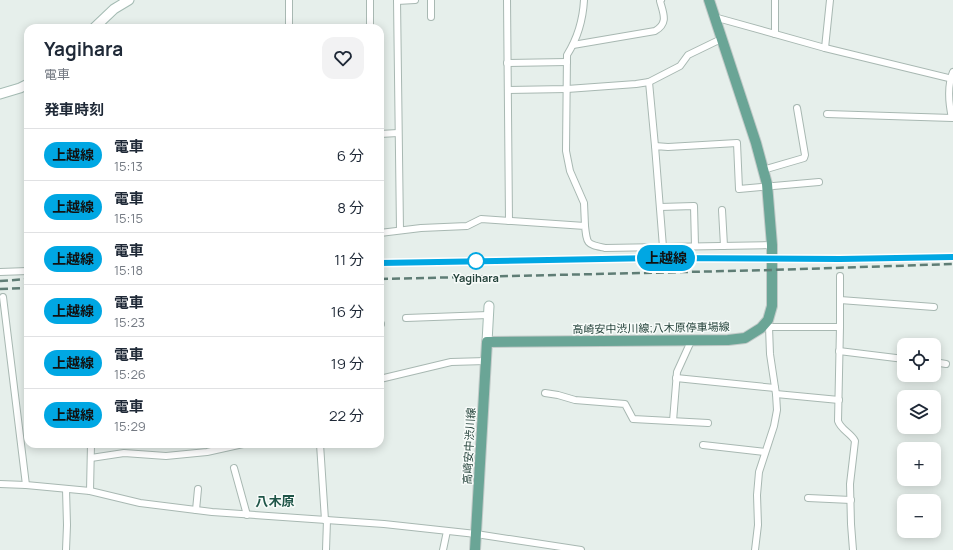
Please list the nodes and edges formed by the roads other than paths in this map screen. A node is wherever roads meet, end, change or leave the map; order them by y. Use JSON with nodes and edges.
{"nodes":[{"id":1,"x":129,"y":0,"type":"edge"},
{"id":2,"x":289,"y":0,"type":"edge"},
{"id":3,"x":370,"y":0,"type":"edge"},
{"id":4,"x":397,"y":0,"type":"edge"},
{"id":5,"x":415,"y":0,"type":"edge"},
{"id":6,"x":430,"y":0,"type":"edge"},
{"id":7,"x":507,"y":0,"type":"edge"},
{"id":8,"x":584,"y":0,"type":"edge"},
{"id":9,"x":661,"y":0,"type":"edge"},
{"id":10,"x":776,"y":0,"type":"edge"},
{"id":11,"x":830,"y":0,"type":"edge"},
{"id":12,"x":707,"y":1,"type":"edge"},
{"id":13,"x":714,"y":16,"type":"junction"},
{"id":14,"x":431,"y":17,"type":"dead end"},
{"id":15,"x":98,"y":24,"type":"edge"},
{"id":16,"x":289,"y":24,"type":"edge"},
{"id":17,"x":370,"y":24,"type":"edge"},
{"id":18,"x":775,"y":34,"type":"junction"},
{"id":19,"x":721,"y":39,"type":"junction"},
{"id":20,"x":573,"y":45,"type":"junction"},
{"id":21,"x":825,"y":48,"type":"junction"},
{"id":22,"x":567,"y":62,"type":"junction"},
{"id":23,"x":507,"y":63,"type":"junction"},
{"id":24,"x":952,"y":77,"type":"edge"},
{"id":25,"x":649,"y":82,"type":"junction"},
{"id":26,"x":24,"y":86,"type":"edge"},
{"id":27,"x":567,"y":89,"type":"junction"},
{"id":28,"x":508,"y":90,"type":"junction"},
{"id":29,"x":0,"y":94,"type":"edge"},
{"id":30,"x":797,"y":108,"type":"dead end"},
{"id":31,"x":827,"y":114,"type":"dead end"},
{"id":32,"x":398,"y":133,"type":"junction"},
{"id":33,"x":384,"y":134,"type":"edge"},
{"id":34,"x":655,"y":146,"type":"junction"},
{"id":35,"x":763,"y":170,"type":"junction"},
{"id":36,"x":819,"y":182,"type":"dead end"},
{"id":37,"x":768,"y":186,"type":"junction"},
{"id":38,"x":660,"y":207,"type":"junction"},
{"id":39,"x":722,"y":210,"type":"dead end"},
{"id":40,"x":509,"y":221,"type":"junction"},
{"id":41,"x":585,"y":226,"type":"junction"},
{"id":42,"x":400,"y":230,"type":"junction"},
{"id":43,"x":384,"y":232,"type":"edge"},
{"id":44,"x":772,"y":245,"type":"junction"},
{"id":45,"x":695,"y":246,"type":"junction"},
{"id":46,"x":724,"y":246,"type":"junction"},
{"id":47,"x":663,"y":247,"type":"junction"},
{"id":48,"x":24,"y":271,"type":"edge"},
{"id":49,"x":0,"y":272,"type":"edge"},
{"id":50,"x":840,"y":276,"type":"dead end"},
{"id":51,"x":3,"y":297,"type":"dead end"},
{"id":52,"x":840,"y":300,"type":"junction"},
{"id":53,"x":934,"y":307,"type":"dead end"},
{"id":54,"x":489,"y":311,"type":"joint"},
{"id":55,"x":406,"y":318,"type":"dead end"},
{"id":56,"x":767,"y":325,"type":"junction"},
{"id":57,"x":840,"y":327,"type":"junction"},
{"id":58,"x":7,"y":336,"type":"junction"},
{"id":59,"x":0,"y":337,"type":"edge"},
{"id":60,"x":692,"y":339,"type":"junction"},
{"id":61,"x":487,"y":342,"type":"junction"},
{"id":62,"x":839,"y":351,"type":"junction"},
{"id":63,"x":897,"y":358,"type":"edge"},
{"id":64,"x":486,"y":361,"type":"junction"},
{"id":65,"x":941,"y":363,"type":"edge"},
{"id":66,"x":946,"y":364,"type":"dead end"},
{"id":67,"x":384,"y":378,"type":"edge"},
{"id":68,"x":676,"y":378,"type":"junction"},
{"id":69,"x":775,"y":391,"type":"junction"},
{"id":70,"x":544,"y":393,"type":"dead end"},
{"id":71,"x":839,"y":400,"type":"junction"},
{"id":72,"x":673,"y":421,"type":"junction"},
{"id":73,"x":708,"y":423,"type":"dead end"},
{"id":74,"x":703,"y":445,"type":"dead end"},
{"id":75,"x":91,"y":448,"type":"edge"},
{"id":76,"x":232,"y":448,"type":"edge"},
{"id":77,"x":320,"y":448,"type":"edge"},
{"id":78,"x":765,"y":452,"type":"junction"},
{"id":79,"x":91,"y":458,"type":"junction"},
{"id":80,"x":234,"y":468,"type":"dead end"},
{"id":81,"x":0,"y":484,"type":"edge"},
{"id":82,"x":26,"y":485,"type":"junction"},
{"id":83,"x":66,"y":489,"type":"junction"},
{"id":84,"x":198,"y":489,"type":"dead end"},
{"id":85,"x":90,"y":492,"type":"junction"},
{"id":86,"x":808,"y":498,"type":"dead end"},
{"id":87,"x":851,"y":500,"type":"junction"},
{"id":88,"x":196,"y":510,"type":"junction"},
{"id":89,"x":246,"y":514,"type":"junction"},
{"id":90,"x":326,"y":520,"type":"junction"},
{"id":91,"x":447,"y":531,"type":"junction"},
{"id":92,"x":476,"y":534,"type":"junction"},
{"id":93,"x":66,"y":550,"type":"edge"},
{"id":94,"x":326,"y":550,"type":"edge"},
{"id":95,"x":443,"y":550,"type":"edge"},
{"id":96,"x":475,"y":550,"type":"edge"},
{"id":97,"x":581,"y":550,"type":"edge"},
{"id":98,"x":755,"y":550,"type":"edge"},
{"id":99,"x":854,"y":550,"type":"edge"}],
"edges":[{"from":1,"to":15,"type":"street"},
{"from":2,"to":16,"type":"street"},
{"from":3,"to":17,"type":"street"},
{"from":4,"to":5,"type":"street"},
{"from":4,"to":32,"type":"street"},
{"from":6,"to":14,"type":"street"},
{"from":7,"to":23,"type":"street"},
{"from":8,"to":20,"type":"street"},
{"from":9,"to":20,"type":"street"},
{"from":10,"to":18,"type":"street"},
{"from":11,"to":21,"type":"street"},
{"from":12,"to":13,"type":"main road"},
{"from":13,"to":18,"type":"street"},
{"from":13,"to":19,"type":"main road"},
{"from":18,"to":21,"type":"street"},
{"from":19,"to":25,"type":"street"},
{"from":19,"to":35,"type":"main road"},
{"from":20,"to":22,"type":"street"},
{"from":21,"to":24,"type":"street"},
{"from":22,"to":23,"type":"street"},
{"from":22,"to":27,"type":"street"},
{"from":23,"to":28,"type":"street"},
{"from":24,"to":31,"type":"street"},
{"from":25,"to":27,"type":"street"},
{"from":25,"to":34,"type":"street"},
{"from":26,"to":29,"type":"street"},
{"from":27,"to":28,"type":"street"},
{"from":27,"to":41,"type":"street"},
{"from":28,"to":40,"type":"street"},
{"from":30,"to":35,"type":"street"},
{"from":32,"to":33,"type":"street"},
{"from":32,"to":42,"type":"street"},
{"from":34,"to":37,"type":"street"},
{"from":34,"to":38,"type":"street"},
{"from":35,"to":37,"type":"main road"},
{"from":36,"to":37,"type":"street"},
{"from":37,"to":44,"type":"main road"},
{"from":38,"to":45,"type":"street"},
{"from":38,"to":47,"type":"street"},
{"from":39,"to":46,"type":"street"},
{"from":40,"to":41,"type":"street"},
{"from":40,"to":42,"type":"street"},
{"from":41,"to":47,"type":"street"},
{"from":42,"to":43,"type":"street"},
{"from":44,"to":46,"type":"street"},
{"from":44,"to":56,"type":"main road"},
{"from":45,"to":46,"type":"street"},
{"from":45,"to":47,"type":"street"},
{"from":48,"to":49,"type":"street"},
{"from":50,"to":52,"type":"street"},
{"from":51,"to":58,"type":"street"},
{"from":52,"to":53,"type":"street"},
{"from":52,"to":57,"type":"street"},
{"from":54,"to":55,"type":"street"},
{"from":54,"to":61,"type":"street"},
{"from":56,"to":57,"type":"street"},
{"from":56,"to":60,"type":"main road","name":"高崎安中渋川線;八木原停車場線"},
{"from":56,"to":69,"type":"street"},
{"from":57,"to":62,"type":"street"},
{"from":58,"to":59,"type":"street"},
{"from":58,"to":82,"type":"street"},
{"from":60,"to":61,"type":"main road","name":"高崎安中渋川線;八木原停車場線"},
{"from":60,"to":68,"type":"street"},
{"from":61,"to":64,"type":"main road","name":"高崎安中渋川線"},
{"from":62,"to":63,"type":"street"},
{"from":62,"to":71,"type":"street"},
{"from":64,"to":67,"type":"street"},
{"from":64,"to":92,"type":"main road","name":"高崎安中渋川線"},
{"from":65,"to":66,"type":"street"},
{"from":68,"to":69,"type":"street"},
{"from":68,"to":72,"type":"street"},
{"from":69,"to":71,"type":"street"},
{"from":69,"to":78,"type":"street"},
{"from":70,"to":72,"type":"street"},
{"from":71,"to":87,"type":"street"},
{"from":72,"to":73,"type":"street"},
{"from":74,"to":78,"type":"street"},
{"from":75,"to":79,"type":"street"},
{"from":76,"to":79,"type":"street"},
{"from":77,"to":90,"type":"street"},
{"from":78,"to":98,"type":"street"},
{"from":79,"to":85,"type":"street"},
{"from":80,"to":89,"type":"street"},
{"from":81,"to":82,"type":"street"},
{"from":82,"to":83,"type":"street"},
{"from":83,"to":85,"type":"street"},
{"from":83,"to":93,"type":"street"},
{"from":84,"to":88,"type":"street"},
{"from":85,"to":88,"type":"street"},
{"from":86,"to":87,"type":"street"},
{"from":87,"to":99,"type":"street"},
{"from":88,"to":89,"type":"street"},
{"from":89,"to":90,"type":"street"},
{"from":90,"to":91,"type":"street"},
{"from":90,"to":94,"type":"street"},
{"from":91,"to":92,"type":"street"},
{"from":91,"to":95,"type":"street"},
{"from":92,"to":96,"type":"main road","name":"高崎安中渋川線"},
{"from":92,"to":97,"type":"street"}]}
